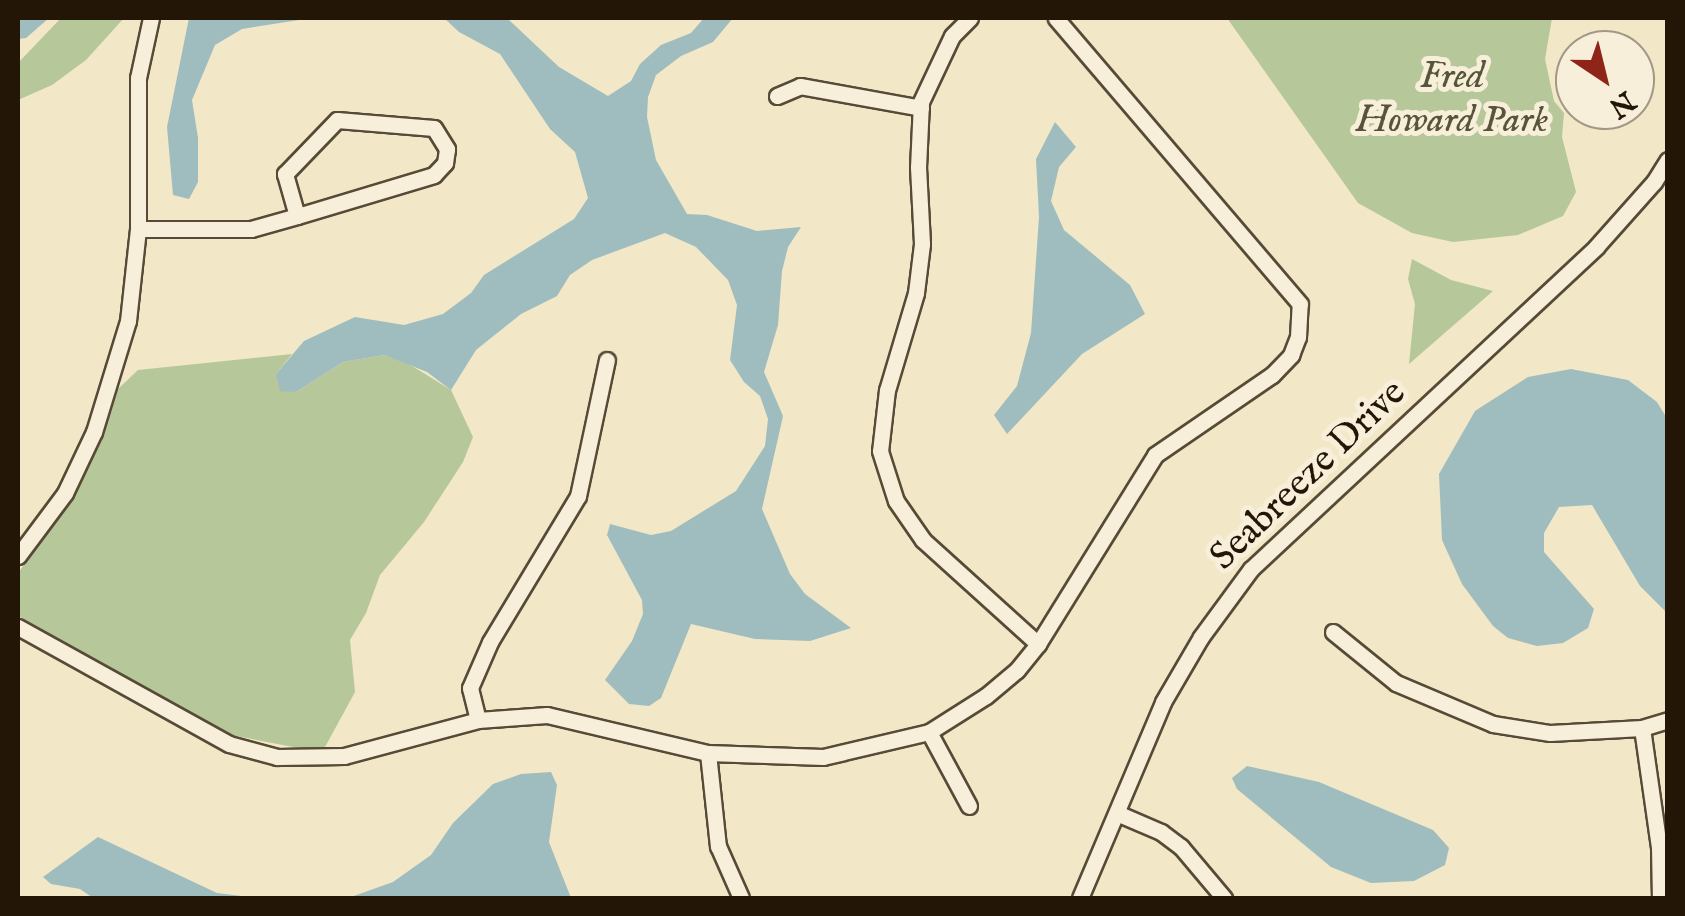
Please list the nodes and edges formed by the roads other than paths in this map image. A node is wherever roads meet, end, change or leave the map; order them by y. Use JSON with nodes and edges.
{"nodes":[{"id":1,"x":151,"y":18,"type":"edge"},
{"id":2,"x":970,"y":18,"type":"edge"},
{"id":3,"x":1056,"y":18,"type":"edge"},
{"id":4,"x":777,"y":96,"type":"dead end"},
{"id":5,"x":921,"y":108,"type":"junction"},
{"id":6,"x":1668,"y":160,"type":"edge"},
{"id":7,"x":297,"y":216,"type":"junction"},
{"id":8,"x":138,"y":228,"type":"junction"},
{"id":9,"x":608,"y":360,"type":"dead end"},
{"id":10,"x":18,"y":556,"type":"edge"},
{"id":11,"x":18,"y":627,"type":"edge"},
{"id":12,"x":1333,"y":632,"type":"dead end"},
{"id":13,"x":1038,"y":644,"type":"junction"},
{"id":14,"x":478,"y":720,"type":"junction"},
{"id":15,"x":1668,"y":720,"type":"edge"},
{"id":16,"x":1642,"y":728,"type":"junction"},
{"id":17,"x":929,"y":732,"type":"junction"},
{"id":18,"x":708,"y":752,"type":"junction"},
{"id":19,"x":970,"y":806,"type":"dead end"},
{"id":20,"x":1120,"y":814,"type":"junction"},
{"id":21,"x":741,"y":898,"type":"edge"},
{"id":22,"x":1080,"y":898,"type":"edge"},
{"id":23,"x":1224,"y":898,"type":"edge"},
{"id":24,"x":1660,"y":898,"type":"edge"}],
"edges":[{"from":1,"to":8,"type":"street"},
{"from":2,"to":5,"type":"street"},
{"from":3,"to":13,"type":"street"},
{"from":4,"to":5,"type":"street"},
{"from":5,"to":13,"type":"street"},
{"from":6,"to":20,"type":"street","name":"Seabreeze Drive"},
{"from":7,"to":7,"type":"street"},
{"from":7,"to":8,"type":"street"},
{"from":8,"to":10,"type":"street"},
{"from":9,"to":14,"type":"street"},
{"from":11,"to":14,"type":"street"},
{"from":12,"to":16,"type":"street"},
{"from":13,"to":17,"type":"street"},
{"from":14,"to":18,"type":"street"},
{"from":15,"to":16,"type":"street"},
{"from":16,"to":24,"type":"street"},
{"from":17,"to":18,"type":"street"},
{"from":17,"to":19,"type":"street"},
{"from":18,"to":21,"type":"street"},
{"from":20,"to":22,"type":"street","name":"Seabreeze Drive"},
{"from":20,"to":23,"type":"street"}]}
